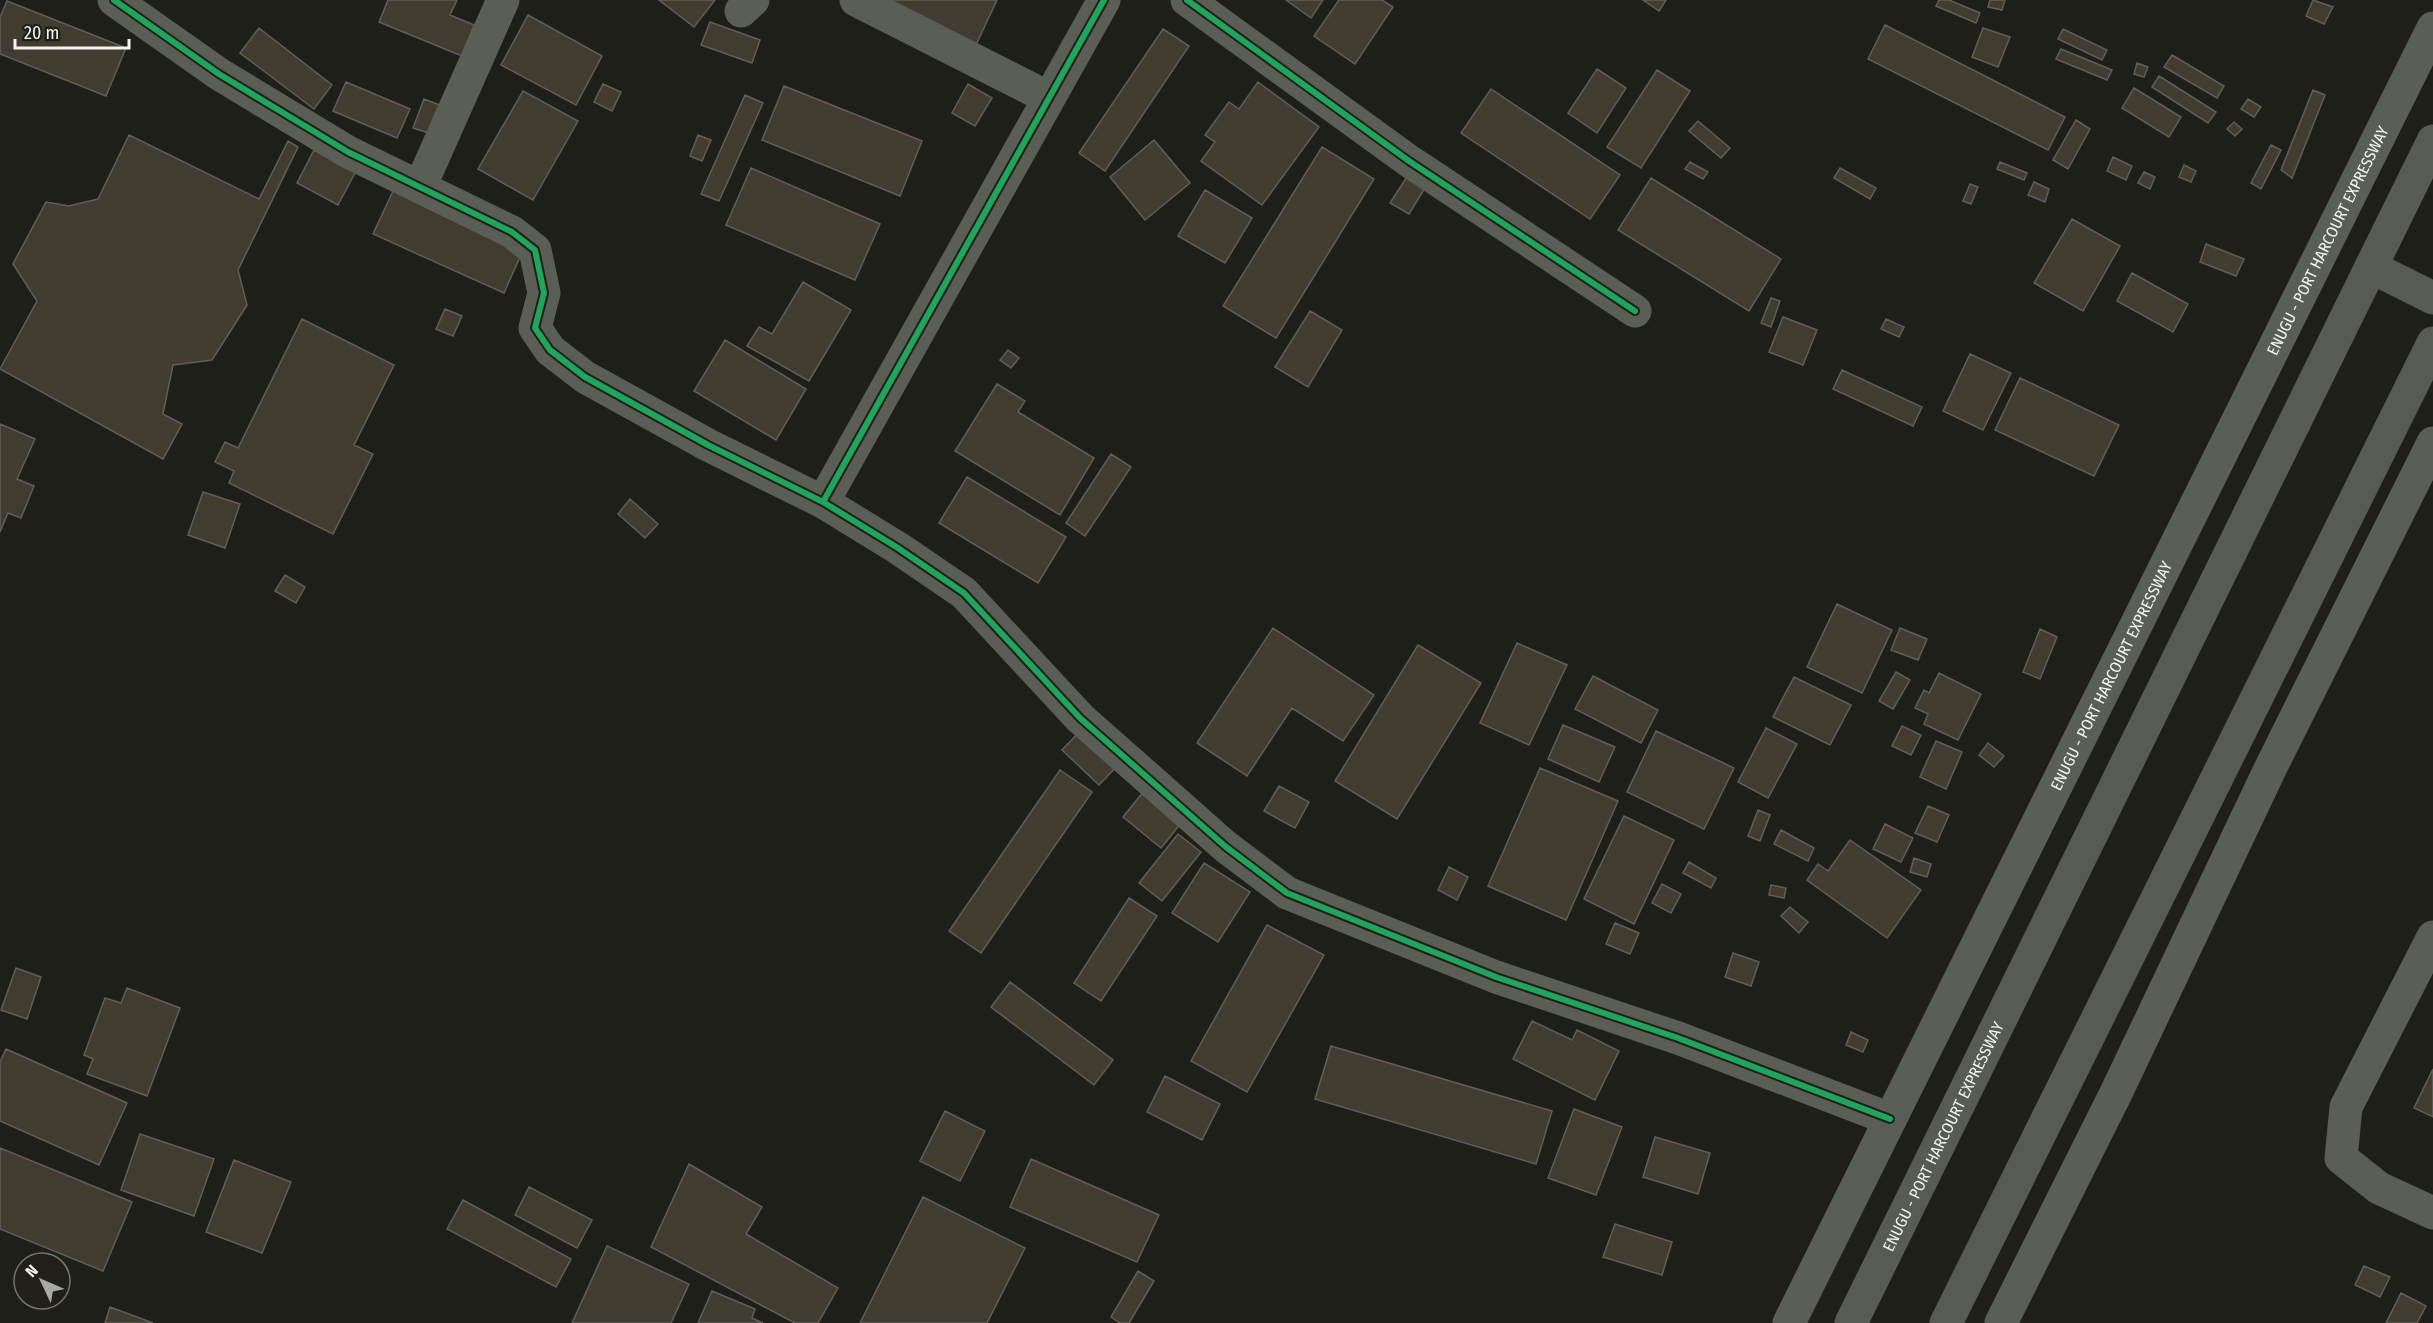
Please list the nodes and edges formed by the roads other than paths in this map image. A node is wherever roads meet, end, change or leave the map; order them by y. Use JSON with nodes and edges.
{"nodes":[{"id":1,"x":114,"y":0,"type":"edge"},
{"id":2,"x":503,"y":0,"type":"edge"},
{"id":3,"x":856,"y":0,"type":"edge"},
{"id":4,"x":1104,"y":0,"type":"edge"},
{"id":5,"x":1188,"y":0,"type":"edge"},
{"id":6,"x":2433,"y":28,"type":"edge"},
{"id":7,"x":1049,"y":98,"type":"junction"},
{"id":8,"x":2433,"y":141,"type":"edge"},
{"id":9,"x":420,"y":187,"type":"junction"},
{"id":10,"x":2371,"y":267,"type":"junction"},
{"id":11,"x":2433,"y":298,"type":"edge"},
{"id":12,"x":1635,"y":311,"type":"dead end"},
{"id":13,"x":2433,"y":343,"type":"edge"},
{"id":14,"x":2433,"y":443,"type":"edge"},
{"id":15,"x":823,"y":502,"type":"junction"},
{"id":16,"x":2433,"y":937,"type":"edge"},
{"id":17,"x":1890,"y":1119,"type":"junction"},
{"id":18,"x":2433,"y":1213,"type":"edge"},
{"id":19,"x":1789,"y":1323,"type":"edge"},
{"id":20,"x":1851,"y":1323,"type":"edge"},
{"id":21,"x":1946,"y":1323,"type":"edge"},
{"id":22,"x":2001,"y":1323,"type":"edge"}],
"edges":[{"from":1,"to":9,"type":"street"},
{"from":2,"to":9,"type":"street"},
{"from":3,"to":7,"type":"street"},
{"from":4,"to":7,"type":"street"},
{"from":5,"to":12,"type":"street"},
{"from":6,"to":17,"type":"main road","name":"ENUGU - PORT HARCOURT EXPRESSWAY"},
{"from":7,"to":15,"type":"street"},
{"from":8,"to":10,"type":"highway","name":"ENUGU - PORT HARCOURT EXPRESSWAY"},
{"from":9,"to":15,"type":"street"},
{"from":10,"to":11,"type":"highway"},
{"from":10,"to":20,"type":"highway","name":"ENUGU - PORT HARCOURT EXPRESSWAY"},
{"from":13,"to":21,"type":"highway"},
{"from":14,"to":22,"type":"main road"},
{"from":15,"to":17,"type":"street"},
{"from":16,"to":18,"type":"street"},
{"from":17,"to":19,"type":"main road","name":"ENUGU - PORT HARCOURT EXPRESSWAY"}]}
